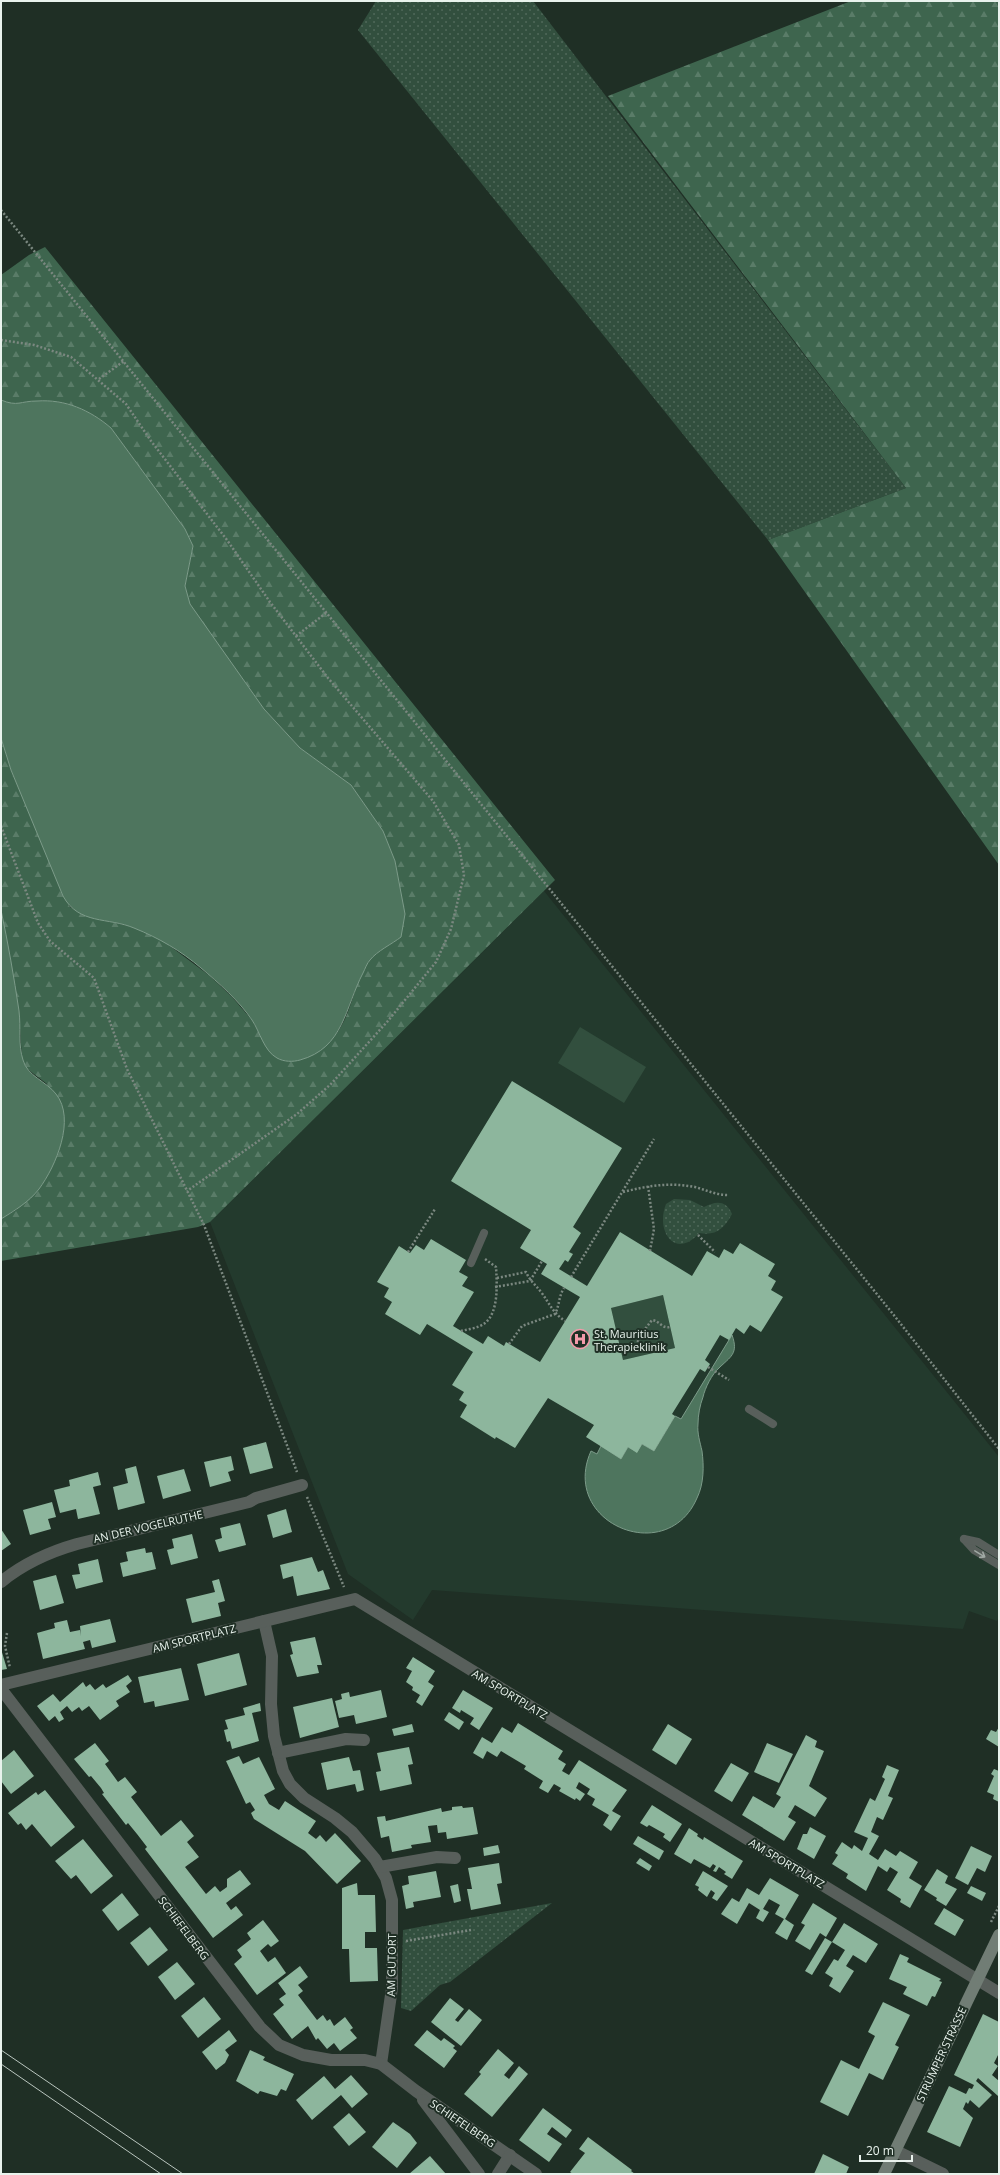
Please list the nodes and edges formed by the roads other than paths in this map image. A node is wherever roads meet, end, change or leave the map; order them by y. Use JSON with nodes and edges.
{"nodes":[{"id":1,"x":484,"y":1233,"type":"dead end"},
{"id":2,"x":471,"y":1263,"type":"dead end"},
{"id":3,"x":749,"y":1409,"type":"dead end"},
{"id":4,"x":774,"y":1424,"type":"dead end"},
{"id":5,"x":302,"y":1485,"type":"road end"},
{"id":6,"x":998,"y":1554,"type":"edge"},
{"id":7,"x":999,"y":1565,"type":"edge"},
{"id":8,"x":1,"y":1582,"type":"edge"},
{"id":9,"x":264,"y":1621,"type":"junction"},
{"id":10,"x":1,"y":1684,"type":"edge"},
{"id":11,"x":1,"y":1689,"type":"edge"},
{"id":12,"x":364,"y":1740,"type":"dead end"},
{"id":13,"x":278,"y":1753,"type":"junction"},
{"id":14,"x":455,"y":1858,"type":"dead end"},
{"id":15,"x":380,"y":1867,"type":"junction"},
{"id":16,"x":999,"y":1934,"type":"edge"},
{"id":17,"x":977,"y":1979,"type":"junction"},
{"id":18,"x":999,"y":1993,"type":"edge"},
{"id":19,"x":381,"y":2064,"type":"junction"},
{"id":20,"x":416,"y":2091,"type":"junction"},
{"id":21,"x":896,"y":2150,"type":"junction"},
{"id":22,"x":510,"y":2155,"type":"junction"},
{"id":23,"x":479,"y":2174,"type":"edge"},
{"id":24,"x":498,"y":2174,"type":"edge"},
{"id":25,"x":536,"y":2174,"type":"edge"},
{"id":26,"x":884,"y":2174,"type":"edge"},
{"id":27,"x":943,"y":2174,"type":"edge"}],
"edges":[{"from":1,"to":2,"type":"lane"},
{"from":3,"to":4,"type":"lane"},
{"from":5,"to":8,"type":"street","name":"AN DER VOGELRUTHE"},
{"from":6,"to":7,"type":"lane","one_way":true},
{"from":9,"to":10,"type":"street","name":"AM SPORTPLATZ"},
{"from":9,"to":13,"type":"street","name":"AM GUTORT"},
{"from":9,"to":17,"type":"street","name":"AM SPORTPLATZ"},
{"from":11,"to":19,"type":"street","name":"SCHIEFELBERG"},
{"from":12,"to":13,"type":"street"},
{"from":13,"to":15,"type":"street","name":"AM GUTORT"},
{"from":14,"to":15,"type":"street"},
{"from":15,"to":19,"type":"street","name":"AM GUTORT"},
{"from":16,"to":17,"type":"main road","name":"STRÜMPER STRASSE"},
{"from":17,"to":18,"type":"street","name":"AM SPORTPLATZ"},
{"from":17,"to":21,"type":"main road","name":"STRÜMPER STRASSE"},
{"from":19,"to":20,"type":"street","name":"SCHIEFELBERG"},
{"from":20,"to":22,"type":"street","name":"SCHIEFELBERG"},
{"from":20,"to":23,"type":"street","name":"SCHIEFELBERG"},
{"from":21,"to":26,"type":"main road","name":"STRÜMPER STRASSE"},
{"from":21,"to":27,"type":"street"},
{"from":22,"to":24,"type":"street"},
{"from":22,"to":25,"type":"street","name":"SCHIEFELBERG"}]}
